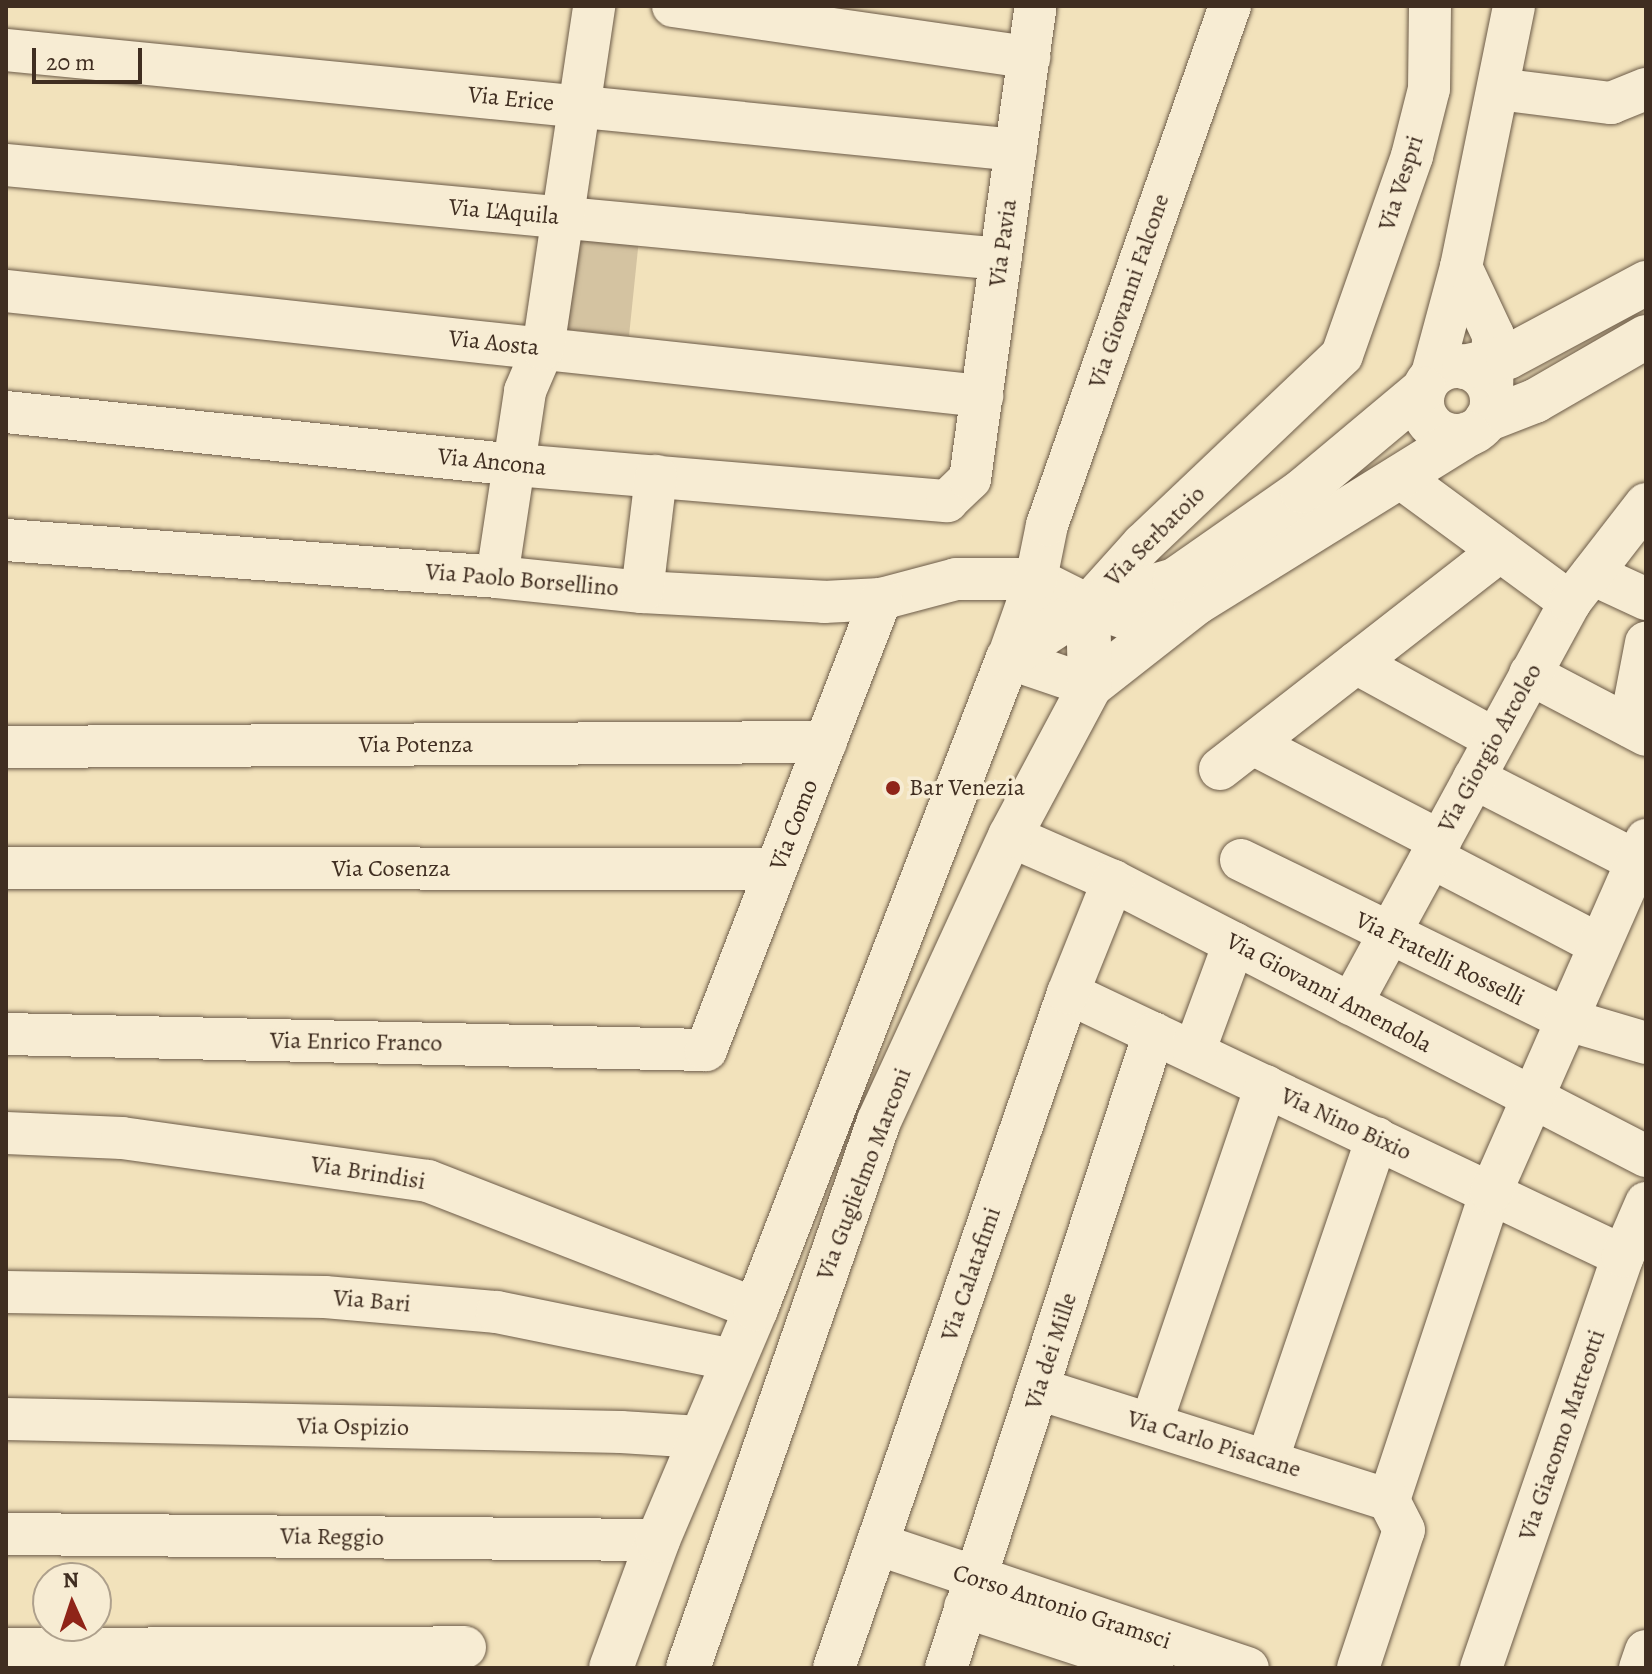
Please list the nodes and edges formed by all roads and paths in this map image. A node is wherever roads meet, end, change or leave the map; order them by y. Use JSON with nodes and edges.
{"nodes":[{"id":1,"x":594,"y":6,"type":"edge"},
{"id":2,"x":673,"y":6,"type":"edge"},
{"id":3,"x":1036,"y":6,"type":"edge"},
{"id":4,"x":1230,"y":6,"type":"edge"},
{"id":5,"x":1430,"y":6,"type":"edge"},
{"id":6,"x":1514,"y":6,"type":"edge"},
{"id":7,"x":6,"y":50,"type":"edge"},
{"id":8,"x":1029,"y":57,"type":"junction"},
{"id":9,"x":1498,"y":89,"type":"junction"},
{"id":10,"x":1646,"y":89,"type":"edge"},
{"id":11,"x":580,"y":106,"type":"junction"},
{"id":12,"x":1016,"y":150,"type":"junction"},
{"id":13,"x":6,"y":165,"type":"edge"},
{"id":14,"x":563,"y":218,"type":"junction"},
{"id":15,"x":1001,"y":259,"type":"junction"},
{"id":16,"x":1461,"y":267,"type":"junction"},
{"id":17,"x":1646,"y":283,"type":"edge"},
{"id":18,"x":6,"y":291,"type":"edge"},
{"id":19,"x":1646,"y":337,"type":"edge"},
{"id":20,"x":543,"y":349,"type":"junction"},
{"id":21,"x":1342,"y":355,"type":"joint"},
{"id":22,"x":1466,"y":392,"type":"junction"},
{"id":23,"x":982,"y":396,"type":"junction"},
{"id":24,"x":6,"y":412,"type":"edge"},
{"id":25,"x":516,"y":465,"type":"junction"},
{"id":26,"x":656,"y":476,"type":"junction"},
{"id":27,"x":1401,"y":478,"type":"junction"},
{"id":28,"x":970,"y":479,"type":"joint"},
{"id":29,"x":1646,"y":504,"type":"edge"},
{"id":30,"x":6,"y":540,"type":"edge"},
{"id":31,"x":1143,"y":544,"type":"junction"},
{"id":32,"x":1500,"y":551,"type":"junction"},
{"id":33,"x":497,"y":577,"type":"junction"},
{"id":34,"x":1036,"y":579,"type":"junction"},
{"id":35,"x":1581,"y":588,"type":"junction"},
{"id":36,"x":642,"y":592,"type":"junction"},
{"id":37,"x":1186,"y":592,"type":"junction"},
{"id":38,"x":881,"y":599,"type":"junction"},
{"id":39,"x":1646,"y":599,"type":"edge"},
{"id":40,"x":1088,"y":605,"type":"junction"},
{"id":41,"x":1161,"y":631,"type":"junction"},
{"id":42,"x":1646,"y":643,"type":"edge"},
{"id":43,"x":1008,"y":658,"type":"junction"},
{"id":44,"x":1356,"y":663,"type":"junction"},
{"id":45,"x":1530,"y":674,"type":"junction"},
{"id":46,"x":1090,"y":686,"type":"junction"},
{"id":47,"x":1638,"y":731,"type":"edge"},
{"id":48,"x":1495,"y":739,"type":"junction"},
{"id":49,"x":826,"y":742,"type":"junction"},
{"id":50,"x":1253,"y":744,"type":"junction"},
{"id":51,"x":6,"y":747,"type":"edge"},
{"id":52,"x":1220,"y":769,"type":"dead end"},
{"id":53,"x":1474,"y":778,"type":"junction"},
{"id":54,"x":1010,"y":836,"type":"junction"},
{"id":55,"x":1435,"y":849,"type":"junction"},
{"id":56,"x":1642,"y":855,"type":"edge"},
{"id":57,"x":1241,"y":860,"type":"dead end"},
{"id":58,"x":6,"y":868,"type":"edge"},
{"id":59,"x":776,"y":869,"type":"junction"},
{"id":60,"x":1113,"y":881,"type":"junction"},
{"id":61,"x":1389,"y":934,"type":"junction"},
{"id":62,"x":1234,"y":943,"type":"junction"},
{"id":63,"x":1598,"y":944,"type":"junction"},
{"id":64,"x":1068,"y":993,"type":"junction"},
{"id":65,"x":1351,"y":1004,"type":"junction"},
{"id":66,"x":1568,"y":1020,"type":"junction"},
{"id":67,"x":1154,"y":1033,"type":"junction"},
{"id":68,"x":6,"y":1034,"type":"edge"},
{"id":69,"x":1646,"y":1043,"type":"edge"},
{"id":70,"x":706,"y":1050,"type":"joint"},
{"id":71,"x":1194,"y":1052,"type":"junction"},
{"id":72,"x":1266,"y":1086,"type":"junction"},
{"id":73,"x":1533,"y":1101,"type":"junction"},
{"id":74,"x":6,"y":1133,"type":"edge"},
{"id":75,"x":1377,"y":1138,"type":"junction"},
{"id":76,"x":1646,"y":1156,"type":"edge"},
{"id":77,"x":1491,"y":1192,"type":"junction"},
{"id":78,"x":1646,"y":1203,"type":"edge"},
{"id":79,"x":1623,"y":1256,"type":"junction"},
{"id":80,"x":6,"y":1292,"type":"edge"},
{"id":81,"x":756,"y":1309,"type":"junction"},
{"id":82,"x":733,"y":1360,"type":"junction"},
{"id":83,"x":1039,"y":1389,"type":"junction"},
{"id":84,"x":6,"y":1419,"type":"edge"},
{"id":85,"x":1151,"y":1424,"type":"junction"},
{"id":86,"x":700,"y":1437,"type":"junction"},
{"id":87,"x":1267,"y":1461,"type":"junction"},
{"id":88,"x":1389,"y":1500,"type":"junction"},
{"id":89,"x":6,"y":1534,"type":"edge"},
{"id":90,"x":658,"y":1540,"type":"junction"},
{"id":91,"x":877,"y":1544,"type":"junction"},
{"id":92,"x":970,"y":1593,"type":"junction"},
{"id":93,"x":1077,"y":1642,"type":"edge"},
{"id":94,"x":465,"y":1647,"type":"dead end"},
{"id":95,"x":6,"y":1649,"type":"edge"},
{"id":96,"x":1646,"y":1651,"type":"edge"},
{"id":97,"x":1224,"y":1664,"type":"edge"},
{"id":98,"x":611,"y":1668,"type":"edge"},
{"id":99,"x":688,"y":1668,"type":"edge"},
{"id":100,"x":834,"y":1668,"type":"edge"},
{"id":101,"x":946,"y":1668,"type":"edge"},
{"id":102,"x":1152,"y":1668,"type":"edge"},
{"id":103,"x":1358,"y":1668,"type":"edge"},
{"id":104,"x":1481,"y":1668,"type":"edge"},
{"id":105,"x":1640,"y":1668,"type":"edge"}],
"edges":[{"from":1,"to":11,"type":"street"},
{"from":2,"to":8,"type":"street"},
{"from":3,"to":8,"type":"street","name":"Via Pavia"},
{"from":4,"to":34,"type":"street","name":"Via Giovanni Falcone"},
{"from":5,"to":21,"type":"street","name":"Via Vespri"},
{"from":6,"to":9,"type":"street"},
{"from":7,"to":11,"type":"street","name":"Via Erice"},
{"from":8,"to":12,"type":"street","name":"Via Pavia"},
{"from":9,"to":10,"type":"street"},
{"from":9,"to":16,"type":"street"},
{"from":11,"to":12,"type":"street","name":"Via Erice"},
{"from":11,"to":14,"type":"street"},
{"from":12,"to":15,"type":"street","name":"Via Pavia"},
{"from":13,"to":14,"type":"street","name":"Via L'Aquila"},
{"from":14,"to":15,"type":"street","name":"Via L'Aquila"},
{"from":14,"to":20,"type":"street"},
{"from":15,"to":23,"type":"street","name":"Via Pavia"},
{"from":16,"to":22,"type":"street"},
{"from":16,"to":22,"type":"street"},
{"from":17,"to":22,"type":"street","name":"Via Serbatoio"},
{"from":18,"to":20,"type":"street","name":"Via Aosta"},
{"from":19,"to":22,"type":"street","name":"Via Serbatoio"},
{"from":20,"to":23,"type":"street","name":"Via Aosta"},
{"from":20,"to":25,"type":"street"},
{"from":21,"to":31,"type":"street","name":"Via Serbatoio"},
{"from":22,"to":27,"type":"street","name":"Via Serbatoio"},
{"from":22,"to":37,"type":"street","name":"Via Serbatoio"},
{"from":23,"to":28,"type":"street","name":"Via Pavia"},
{"from":24,"to":25,"type":"street","name":"Via Ancona"},
{"from":25,"to":26,"type":"street","name":"Via Ancona"},
{"from":25,"to":33,"type":"street"},
{"from":26,"to":28,"type":"street","name":"Via Ancona"},
{"from":26,"to":36,"type":"street"},
{"from":27,"to":32,"type":"street"},
{"from":27,"to":37,"type":"street","name":"Via Serbatoio"},
{"from":29,"to":35,"type":"street","name":"Via Giorgio Arcoleo"},
{"from":30,"to":33,"type":"street","name":"Via Paolo Borsellino"},
{"from":31,"to":37,"type":"street"},
{"from":31,"to":40,"type":"street","name":"Via Serbatoio"},
{"from":32,"to":35,"type":"street"},
{"from":32,"to":44,"type":"street"},
{"from":33,"to":36,"type":"street","name":"Via Paolo Borsellino"},
{"from":34,"to":38,"type":"street","name":"Via Paolo Borsellino"},
{"from":34,"to":40,"type":"street"},
{"from":34,"to":43,"type":"street","name":"Via Giovanni Falcone"},
{"from":35,"to":39,"type":"street"},
{"from":35,"to":45,"type":"street","name":"Via Giorgio Arcoleo"},
{"from":36,"to":38,"type":"street","name":"Via Paolo Borsellino"},
{"from":37,"to":40,"type":"street","name":"Via Serbatoio"},
{"from":37,"to":41,"type":"street","name":"Via Serbatoio"},
{"from":38,"to":49,"type":"street","name":"Via Como"},
{"from":40,"to":41,"type":"street"},
{"from":40,"to":43,"type":"street"},
{"from":40,"to":46,"type":"street","name":"Via Guglielmo Marconi"},
{"from":41,"to":46,"type":"street","name":"Via Serbatoio"},
{"from":42,"to":47,"type":"street"},
{"from":43,"to":46,"type":"street"},
{"from":43,"to":81,"type":"street"},
{"from":44,"to":48,"type":"street"},
{"from":44,"to":50,"type":"street"},
{"from":45,"to":47,"type":"street"},
{"from":45,"to":48,"type":"street","name":"Via Giorgio Arcoleo"},
{"from":46,"to":54,"type":"street","name":"Via Guglielmo Marconi"},
{"from":48,"to":53,"type":"street","name":"Via Giorgio Arcoleo"},
{"from":49,"to":51,"type":"street","name":"Via Potenza"},
{"from":49,"to":59,"type":"street","name":"Via Como"},
{"from":50,"to":52,"type":"street"},
{"from":50,"to":55,"type":"street"},
{"from":53,"to":55,"type":"street","name":"Via Giorgio Arcoleo"},
{"from":53,"to":56,"type":"street"},
{"from":54,"to":60,"type":"street","name":"Via Giovanni Amendola"},
{"from":54,"to":99,"type":"street","name":"Via Guglielmo Marconi"},
{"from":55,"to":61,"type":"street","name":"Via Giorgio Arcoleo"},
{"from":55,"to":63,"type":"street"},
{"from":56,"to":63,"type":"street"},
{"from":57,"to":61,"type":"street","name":"Via Fratelli Rosselli"},
{"from":58,"to":59,"type":"street","name":"Via Cosenza"},
{"from":59,"to":70,"type":"street","name":"Via Como"},
{"from":60,"to":62,"type":"street","name":"Via Giovanni Amendola"},
{"from":60,"to":64,"type":"street","name":"Via Calatafimi"},
{"from":61,"to":65,"type":"street","name":"Via Giorgio Arcoleo"},
{"from":61,"to":66,"type":"street","name":"Via Fratelli Rosselli"},
{"from":62,"to":65,"type":"street","name":"Via Giovanni Amendola"},
{"from":62,"to":71,"type":"street"},
{"from":63,"to":66,"type":"street"},
{"from":64,"to":67,"type":"street","name":"Via Nino Bixio"},
{"from":64,"to":91,"type":"street","name":"Via Calatafimi"},
{"from":65,"to":73,"type":"street","name":"Via Giovanni Amendola"},
{"from":66,"to":69,"type":"street","name":"Via Fratelli Rosselli"},
{"from":66,"to":73,"type":"street"},
{"from":67,"to":71,"type":"street","name":"Via Nino Bixio"},
{"from":67,"to":83,"type":"street","name":"Via dei Mille"},
{"from":68,"to":70,"type":"street","name":"Via Enrico Franco"},
{"from":71,"to":72,"type":"street","name":"Via Nino Bixio"},
{"from":72,"to":75,"type":"street","name":"Via Nino Bixio"},
{"from":72,"to":85,"type":"street"},
{"from":73,"to":76,"type":"street","name":"Via Giovanni Amendola"},
{"from":73,"to":77,"type":"street"},
{"from":74,"to":81,"type":"street","name":"Via Brindisi"},
{"from":75,"to":77,"type":"street","name":"Via Nino Bixio"},
{"from":75,"to":87,"type":"street"},
{"from":77,"to":79,"type":"street","name":"Via Nino Bixio"},
{"from":77,"to":88,"type":"street"},
{"from":78,"to":79,"type":"street","name":"Via Giacomo Matteotti"},
{"from":79,"to":104,"type":"street","name":"Via Giacomo Matteotti"},
{"from":80,"to":82,"type":"street","name":"Via Bari"},
{"from":81,"to":82,"type":"street"},
{"from":82,"to":86,"type":"street"},
{"from":83,"to":85,"type":"street","name":"Via Carlo Pisacane"},
{"from":83,"to":92,"type":"street","name":"Via dei Mille"},
{"from":84,"to":86,"type":"street","name":"Via Ospizio"},
{"from":85,"to":87,"type":"street","name":"Via Carlo Pisacane"},
{"from":86,"to":90,"type":"street"},
{"from":87,"to":88,"type":"street","name":"Via Carlo Pisacane"},
{"from":88,"to":103,"type":"street"},
{"from":89,"to":90,"type":"street","name":"Via Reggio"},
{"from":90,"to":98,"type":"street"},
{"from":91,"to":92,"type":"street","name":"Corso Antonio Gramsci"},
{"from":91,"to":100,"type":"street","name":"Via Calatafimi"},
{"from":92,"to":93,"type":"street","name":"Corso Antonio Gramsci"},
{"from":92,"to":101,"type":"street","name":"Via dei Mille"},
{"from":93,"to":97,"type":"street","name":"Corso Antonio Gramsci"},
{"from":93,"to":102,"type":"street","name":"Corso Antonio Gramsci"},
{"from":94,"to":95,"type":"street"},
{"from":96,"to":105,"type":"street"}]}
